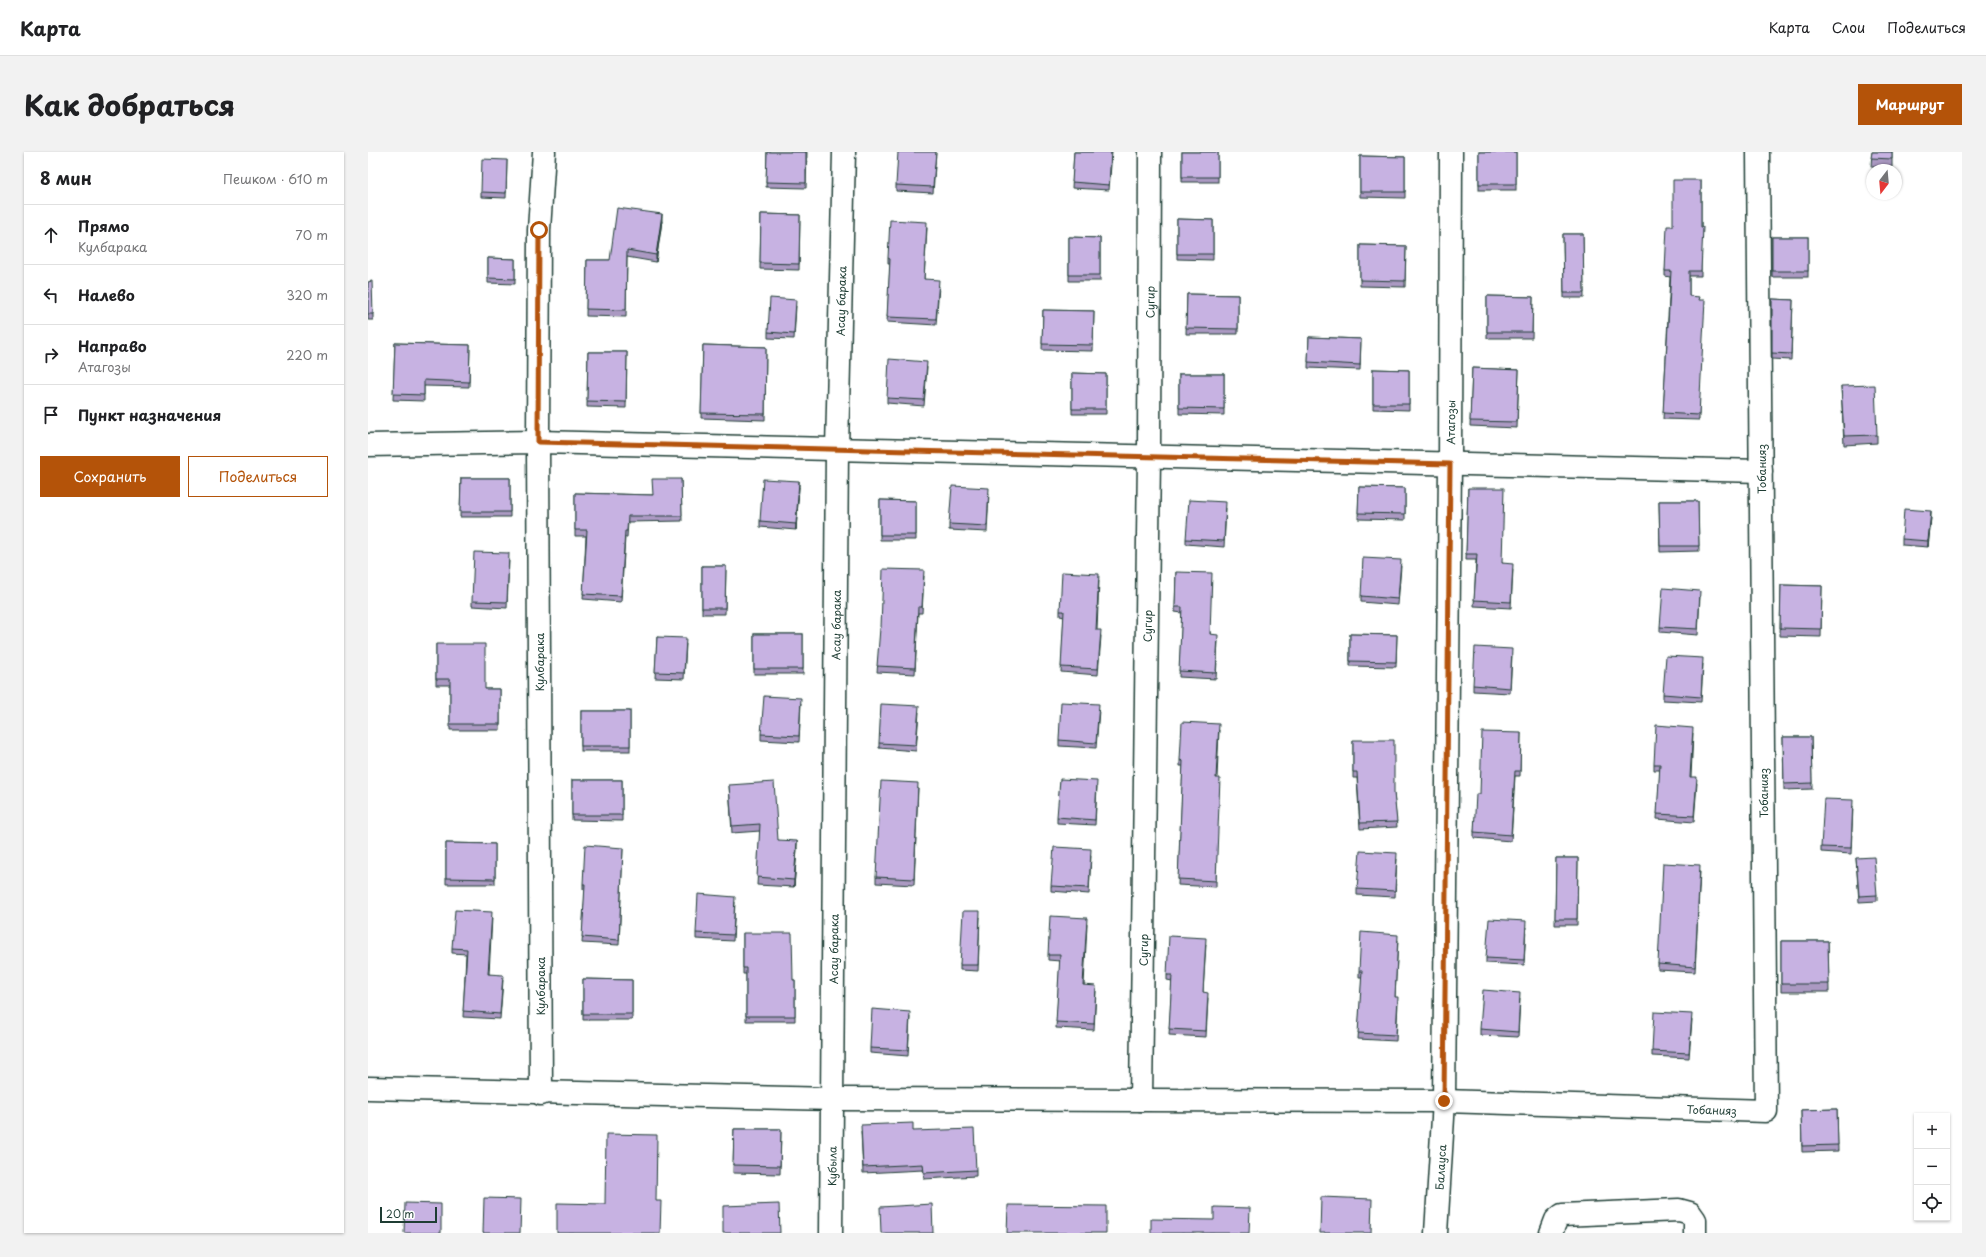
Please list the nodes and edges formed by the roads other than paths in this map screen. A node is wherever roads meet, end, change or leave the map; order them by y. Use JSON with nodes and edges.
{"nodes":[{"id":1,"x":544,"y":152,"type":"edge"},
{"id":2,"x":844,"y":152,"type":"edge"},
{"id":3,"x":1150,"y":152,"type":"edge"},
{"id":4,"x":1451,"y":152,"type":"edge"},
{"id":5,"x":1758,"y":152,"type":"edge"},
{"id":6,"x":538,"y":442,"type":"junction"},
{"id":7,"x":368,"y":444,"type":"edge"},
{"id":8,"x":837,"y":449,"type":"junction"},
{"id":9,"x":1149,"y":457,"type":"junction"},
{"id":10,"x":1450,"y":464,"type":"junction"},
{"id":11,"x":1761,"y":471,"type":"junction"},
{"id":12,"x":368,"y":1088,"type":"edge"},
{"id":13,"x":541,"y":1094,"type":"junction"},
{"id":14,"x":833,"y":1099,"type":"junction"},
{"id":15,"x":1141,"y":1100,"type":"junction"},
{"id":16,"x":1444,"y":1101,"type":"junction"},
{"id":17,"x":831,"y":1233,"type":"edge"},
{"id":18,"x":1436,"y":1233,"type":"edge"},
{"id":19,"x":1551,"y":1233,"type":"edge"},
{"id":20,"x":1695,"y":1233,"type":"edge"}],
"edges":[{"from":1,"to":6,"type":"street","name":"Кулбарака"},
{"from":2,"to":8,"type":"street","name":"Асау барака"},
{"from":3,"to":9,"type":"street","name":"Сугир"},
{"from":4,"to":10,"type":"street","name":"Атагозы"},
{"from":5,"to":11,"type":"street","name":"Тобанияз"},
{"from":6,"to":7,"type":"street"},
{"from":6,"to":8,"type":"street"},
{"from":6,"to":13,"type":"street","name":"Кулбарака"},
{"from":8,"to":9,"type":"street"},
{"from":8,"to":14,"type":"street","name":"Асау барака"},
{"from":9,"to":10,"type":"street"},
{"from":9,"to":15,"type":"street","name":"Сугир"},
{"from":10,"to":11,"type":"street"},
{"from":10,"to":16,"type":"street","name":"Атагозы"},
{"from":11,"to":16,"type":"street","name":"Тобанияз"},
{"from":12,"to":13,"type":"street"},
{"from":13,"to":14,"type":"street"},
{"from":14,"to":15,"type":"street"},
{"from":14,"to":17,"type":"street","name":"Кубыла"},
{"from":15,"to":16,"type":"street"},
{"from":16,"to":18,"type":"street","name":"Балауса"},
{"from":19,"to":20,"type":"street"}]}
